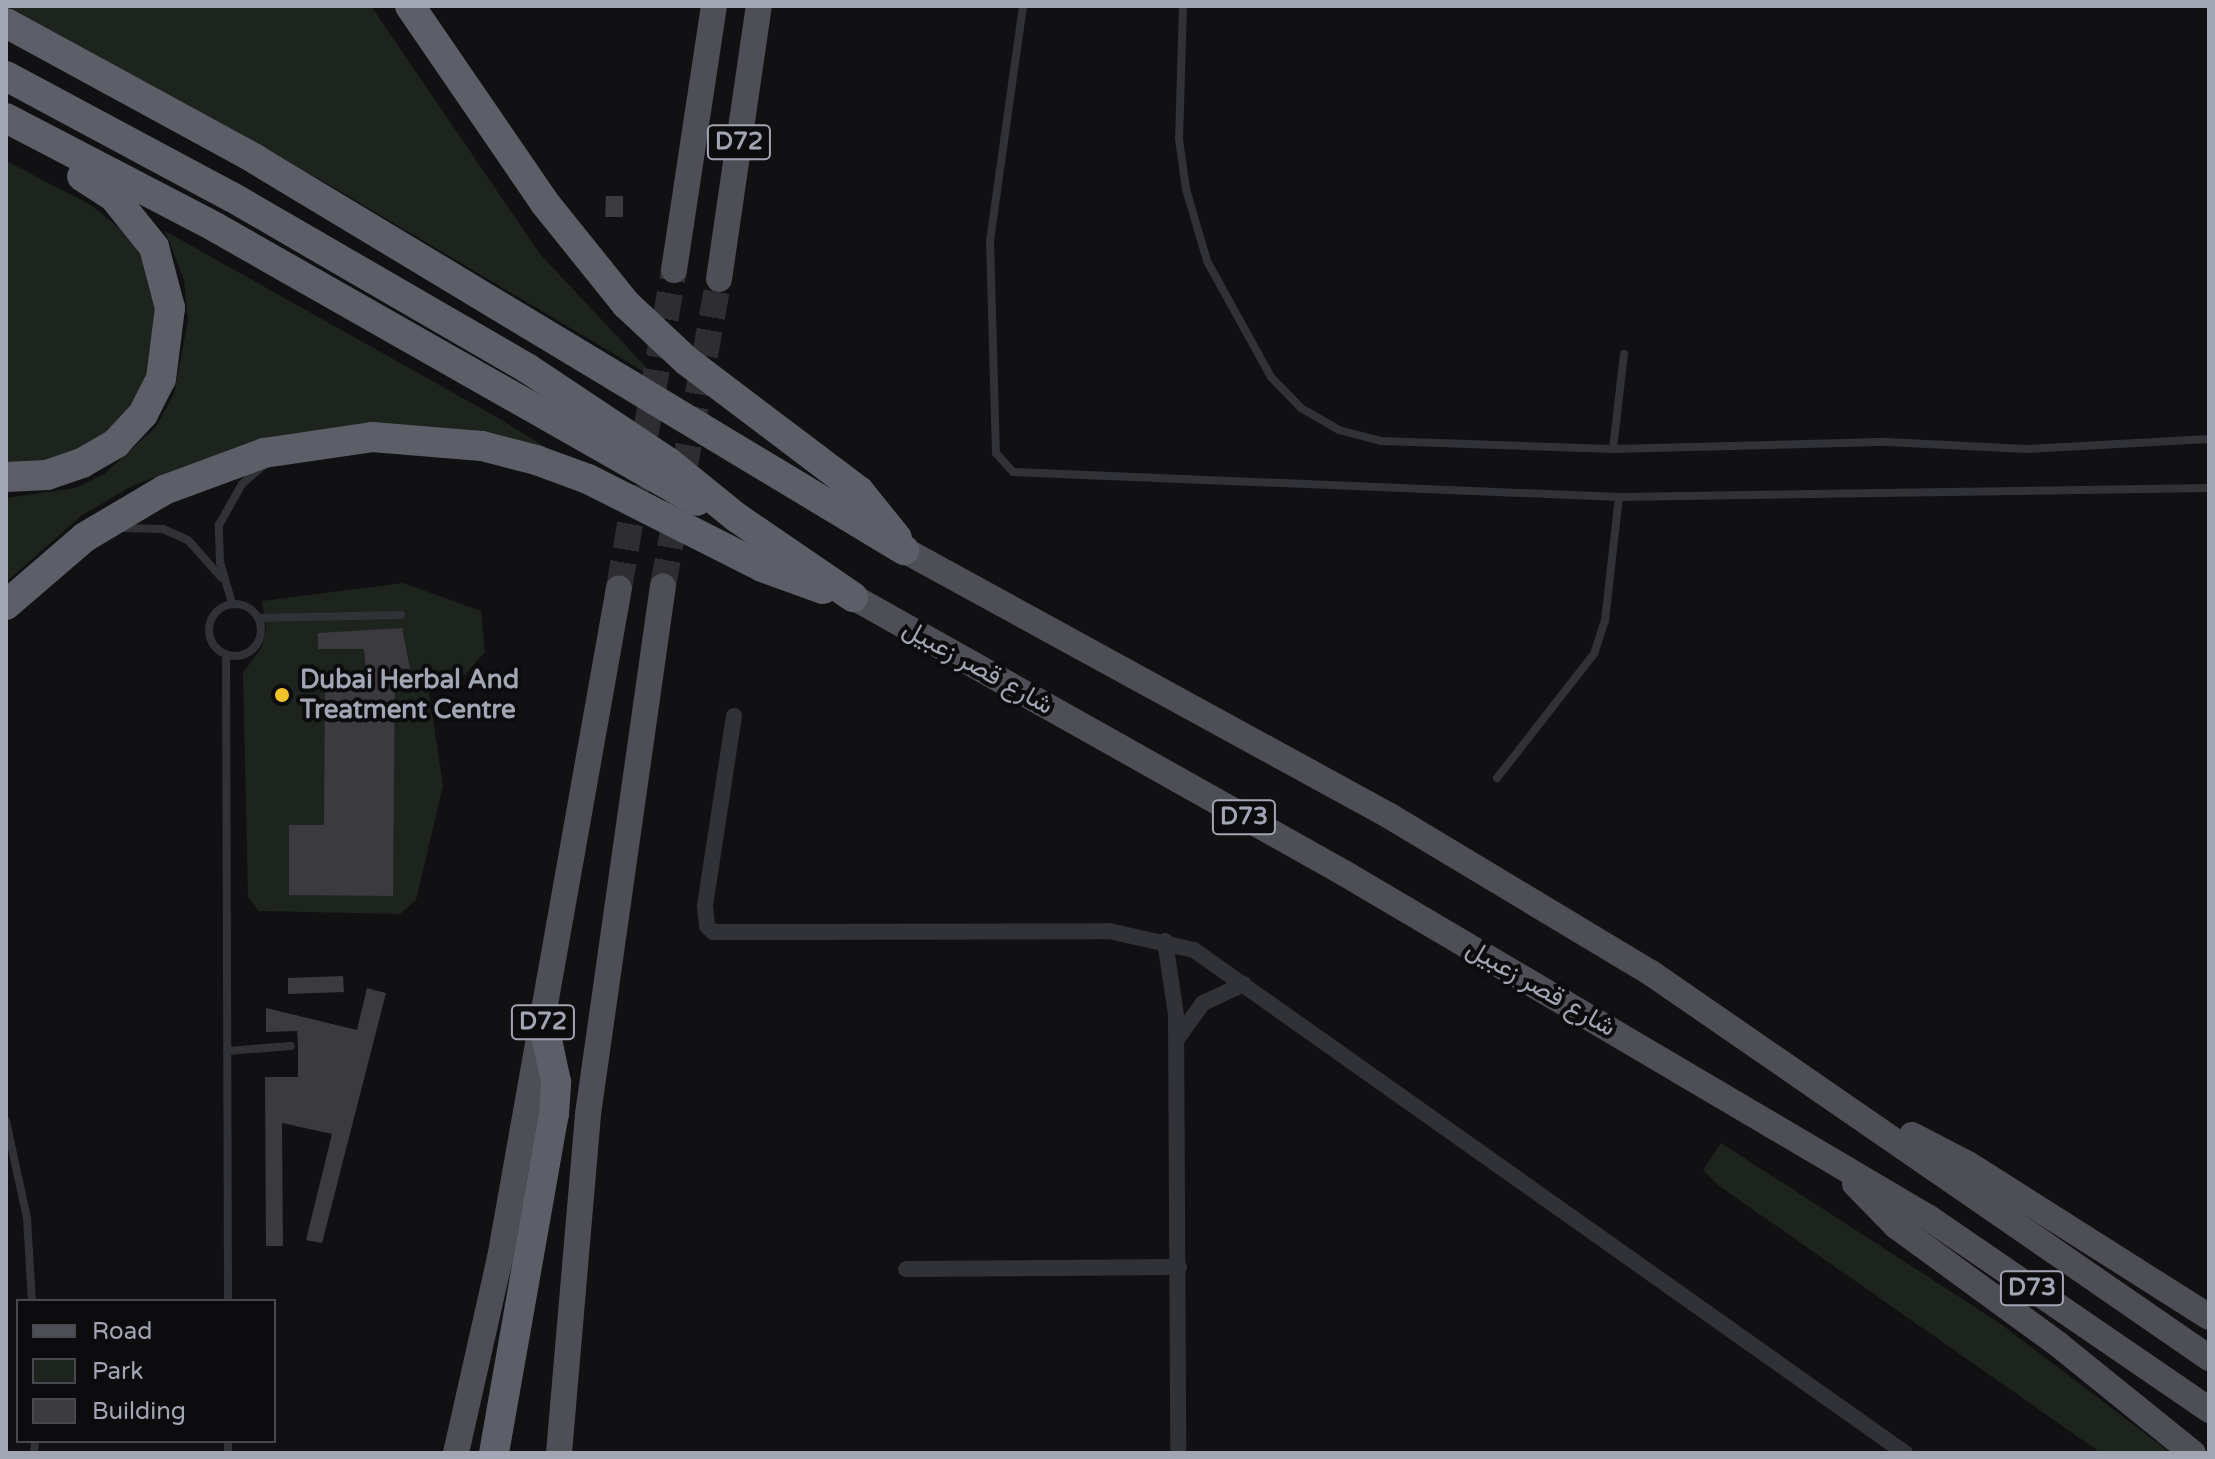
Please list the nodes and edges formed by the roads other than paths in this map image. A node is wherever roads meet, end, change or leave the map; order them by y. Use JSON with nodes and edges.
{"nodes":[{"id":1,"x":410,"y":6,"type":"edge"},
{"id":2,"x":714,"y":6,"type":"edge"},
{"id":3,"x":759,"y":6,"type":"edge"},
{"id":4,"x":1023,"y":6,"type":"edge"},
{"id":5,"x":1183,"y":6,"type":"edge"},
{"id":6,"x":6,"y":23,"type":"edge"},
{"id":7,"x":6,"y":76,"type":"edge"},
{"id":8,"x":6,"y":120,"type":"edge"},
{"id":9,"x":674,"y":270,"type":"tunnel mouth"},
{"id":10,"x":719,"y":279,"type":"tunnel mouth"},
{"id":11,"x":1624,"y":354,"type":"dead end"},
{"id":12,"x":2209,"y":439,"type":"edge"},
{"id":13,"x":317,"y":443,"type":"junction"},
{"id":14,"x":1613,"y":449,"type":"junction"},
{"id":15,"x":6,"y":477,"type":"edge"},
{"id":16,"x":2209,"y":488,"type":"edge"},
{"id":17,"x":1619,"y":497,"type":"junction"},
{"id":18,"x":736,"y":517,"type":"junction"},
{"id":19,"x":85,"y":537,"type":"junction"},
{"id":20,"x":904,"y":550,"type":"junction"},
{"id":21,"x":224,"y":581,"type":"junction"},
{"id":22,"x":663,"y":586,"type":"tunnel mouth"},
{"id":23,"x":619,"y":588,"type":"tunnel mouth"},
{"id":24,"x":853,"y":597,"type":"junction"},
{"id":25,"x":232,"y":603,"type":"junction"},
{"id":26,"x":6,"y":605,"type":"edge"},
{"id":27,"x":401,"y":615,"type":"dead end"},
{"id":28,"x":258,"y":618,"type":"junction"},
{"id":29,"x":226,"y":655,"type":"junction"},
{"id":30,"x":734,"y":716,"type":"dead end"},
{"id":31,"x":1497,"y":778,"type":"dead end"},
{"id":32,"x":1165,"y":941,"type":"junction"},
{"id":33,"x":1244,"y":984,"type":"junction"},
{"id":34,"x":543,"y":1021,"type":"junction"},
{"id":35,"x":1176,"y":1041,"type":"junction"},
{"id":36,"x":291,"y":1046,"type":"dead end"},
{"id":37,"x":227,"y":1051,"type":"junction"},
{"id":38,"x":6,"y":1121,"type":"edge"},
{"id":39,"x":1872,"y":1122,"type":"junction"},
{"id":40,"x":1848,"y":1175,"type":"junction"},
{"id":41,"x":1179,"y":1267,"type":"junction"},
{"id":42,"x":906,"y":1269,"type":"dead end"},
{"id":43,"x":32,"y":1299,"type":"edge"},
{"id":44,"x":228,"y":1299,"type":"edge"},
{"id":45,"x":2209,"y":1317,"type":"edge"},
{"id":46,"x":2209,"y":1358,"type":"edge"},
{"id":47,"x":2209,"y":1410,"type":"edge"},
{"id":48,"x":456,"y":1453,"type":"edge"},
{"id":49,"x":494,"y":1453,"type":"edge"},
{"id":50,"x":559,"y":1453,"type":"edge"},
{"id":51,"x":1178,"y":1453,"type":"edge"},
{"id":52,"x":1905,"y":1453,"type":"edge"},
{"id":53,"x":2193,"y":1453,"type":"edge"}],
"edges":[{"from":1,"to":20,"type":"highway"},
{"from":2,"to":9,"type":"main road","number":"D72"},
{"from":3,"to":10,"type":"main road","number":"D72"},
{"from":4,"to":17,"type":"lane"},
{"from":5,"to":14,"type":"lane"},
{"from":6,"to":20,"type":"highway"},
{"from":7,"to":18,"type":"highway"},
{"from":8,"to":15,"type":"highway"},
{"from":8,"to":18,"type":"highway"},
{"from":11,"to":14,"type":"lane"},
{"from":12,"to":14,"type":"lane"},
{"from":13,"to":19,"type":"highway"},
{"from":13,"to":21,"type":"lane"},
{"from":13,"to":24,"type":"highway"},
{"from":16,"to":17,"type":"lane"},
{"from":17,"to":31,"type":"lane"},
{"from":18,"to":24,"type":"highway"},
{"from":19,"to":21,"type":"lane"},
{"from":19,"to":26,"type":"highway"},
{"from":20,"to":39,"type":"main road","number":"D73"},
{"from":21,"to":25,"type":"lane"},
{"from":22,"to":50,"type":"main road","number":"D72"},
{"from":23,"to":34,"type":"main road","number":"D72"},
{"from":24,"to":40,"type":"main road","name":"شارع قصر زعبيل","number":"D73"},
{"from":25,"to":28,"type":"lane"},
{"from":25,"to":29,"type":"lane"},
{"from":27,"to":28,"type":"lane"},
{"from":28,"to":29,"type":"lane"},
{"from":29,"to":37,"type":"lane"},
{"from":30,"to":32,"type":"street"},
{"from":32,"to":33,"type":"street"},
{"from":32,"to":35,"type":"street"},
{"from":33,"to":35,"type":"street"},
{"from":33,"to":52,"type":"street"},
{"from":34,"to":48,"type":"main road","number":"D72"},
{"from":34,"to":49,"type":"highway"},
{"from":35,"to":41,"type":"street"},
{"from":36,"to":37,"type":"lane"},
{"from":37,"to":44,"type":"lane"},
{"from":38,"to":43,"type":"lane"},
{"from":39,"to":45,"type":"main road"},
{"from":39,"to":46,"type":"main road","number":"D73"},
{"from":40,"to":47,"type":"main road","name":"شارع قصر زعبيل","number":"D73"},
{"from":40,"to":53,"type":"main road"},
{"from":41,"to":42,"type":"street"},
{"from":41,"to":51,"type":"street"}]}
